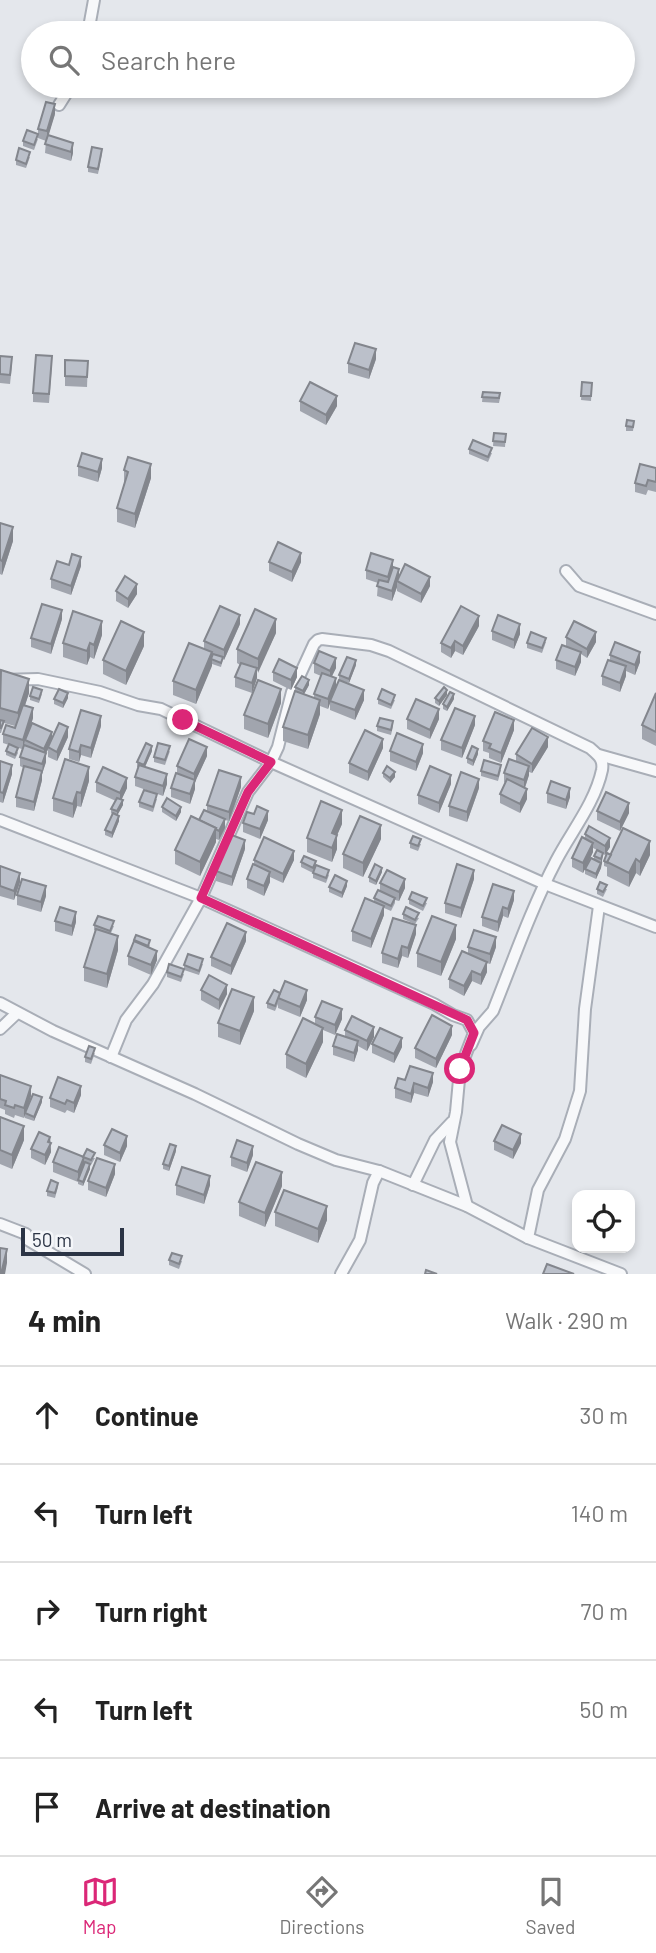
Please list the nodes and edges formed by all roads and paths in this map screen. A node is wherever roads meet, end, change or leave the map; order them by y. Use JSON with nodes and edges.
{"nodes":[{"id":1,"x":94,"y":0,"type":"edge"},
{"id":2,"x":90,"y":21,"type":"edge"},
{"id":3,"x":63,"y":98,"type":"edge"},
{"id":4,"x":59,"y":105,"type":"dead end"},
{"id":5,"x":566,"y":571,"type":"dead end"},
{"id":6,"x":656,"y":614,"type":"edge"},
{"id":7,"x":0,"y":680,"type":"edge"},
{"id":8,"x":599,"y":755,"type":"junction"},
{"id":9,"x":271,"y":762,"type":"junction"},
{"id":10,"x":656,"y":771,"type":"edge"},
{"id":11,"x":0,"y":820,"type":"edge"},
{"id":12,"x":545,"y":884,"type":"junction"},
{"id":13,"x":201,"y":898,"type":"junction"},
{"id":14,"x":599,"y":906,"type":"junction"},
{"id":15,"x":656,"y":928,"type":"edge"},
{"id":16,"x":0,"y":1003,"type":"edge"},
{"id":17,"x":17,"y":1013,"type":"junction"},
{"id":18,"x":0,"y":1029,"type":"edge"},
{"id":19,"x":471,"y":1045,"type":"junction"},
{"id":20,"x":111,"y":1057,"type":"junction"},
{"id":21,"x":454,"y":1121,"type":"junction"},
{"id":22,"x":379,"y":1171,"type":"junction"},
{"id":23,"x":412,"y":1185,"type":"junction"},
{"id":24,"x":467,"y":1206,"type":"junction"},
{"id":25,"x":0,"y":1224,"type":"edge"},
{"id":26,"x":528,"y":1238,"type":"junction"},
{"id":27,"x":85,"y":1274,"type":"edge"},
{"id":28,"x":341,"y":1274,"type":"edge"},
{"id":29,"x":621,"y":1274,"type":"edge"}],
"edges":[{"from":1,"to":2,"type":"street"},
{"from":3,"to":4,"type":"street"},
{"from":5,"to":6,"type":"street"},
{"from":7,"to":9,"type":"street"},
{"from":8,"to":9,"type":"street"},
{"from":8,"to":10,"type":"street"},
{"from":8,"to":12,"type":"street"},
{"from":9,"to":12,"type":"street"},
{"from":9,"to":13,"type":"street"},
{"from":11,"to":13,"type":"street"},
{"from":12,"to":14,"type":"street"},
{"from":12,"to":19,"type":"street"},
{"from":13,"to":19,"type":"street"},
{"from":13,"to":20,"type":"street"},
{"from":14,"to":15,"type":"street"},
{"from":14,"to":26,"type":"street"},
{"from":16,"to":17,"type":"street"},
{"from":17,"to":18,"type":"street"},
{"from":17,"to":20,"type":"street"},
{"from":19,"to":21,"type":"street"},
{"from":20,"to":22,"type":"street"},
{"from":21,"to":23,"type":"street"},
{"from":21,"to":24,"type":"street"},
{"from":22,"to":23,"type":"street"},
{"from":22,"to":28,"type":"street"},
{"from":23,"to":24,"type":"street"},
{"from":24,"to":26,"type":"street"},
{"from":25,"to":27,"type":"street"},
{"from":26,"to":29,"type":"street"}]}
